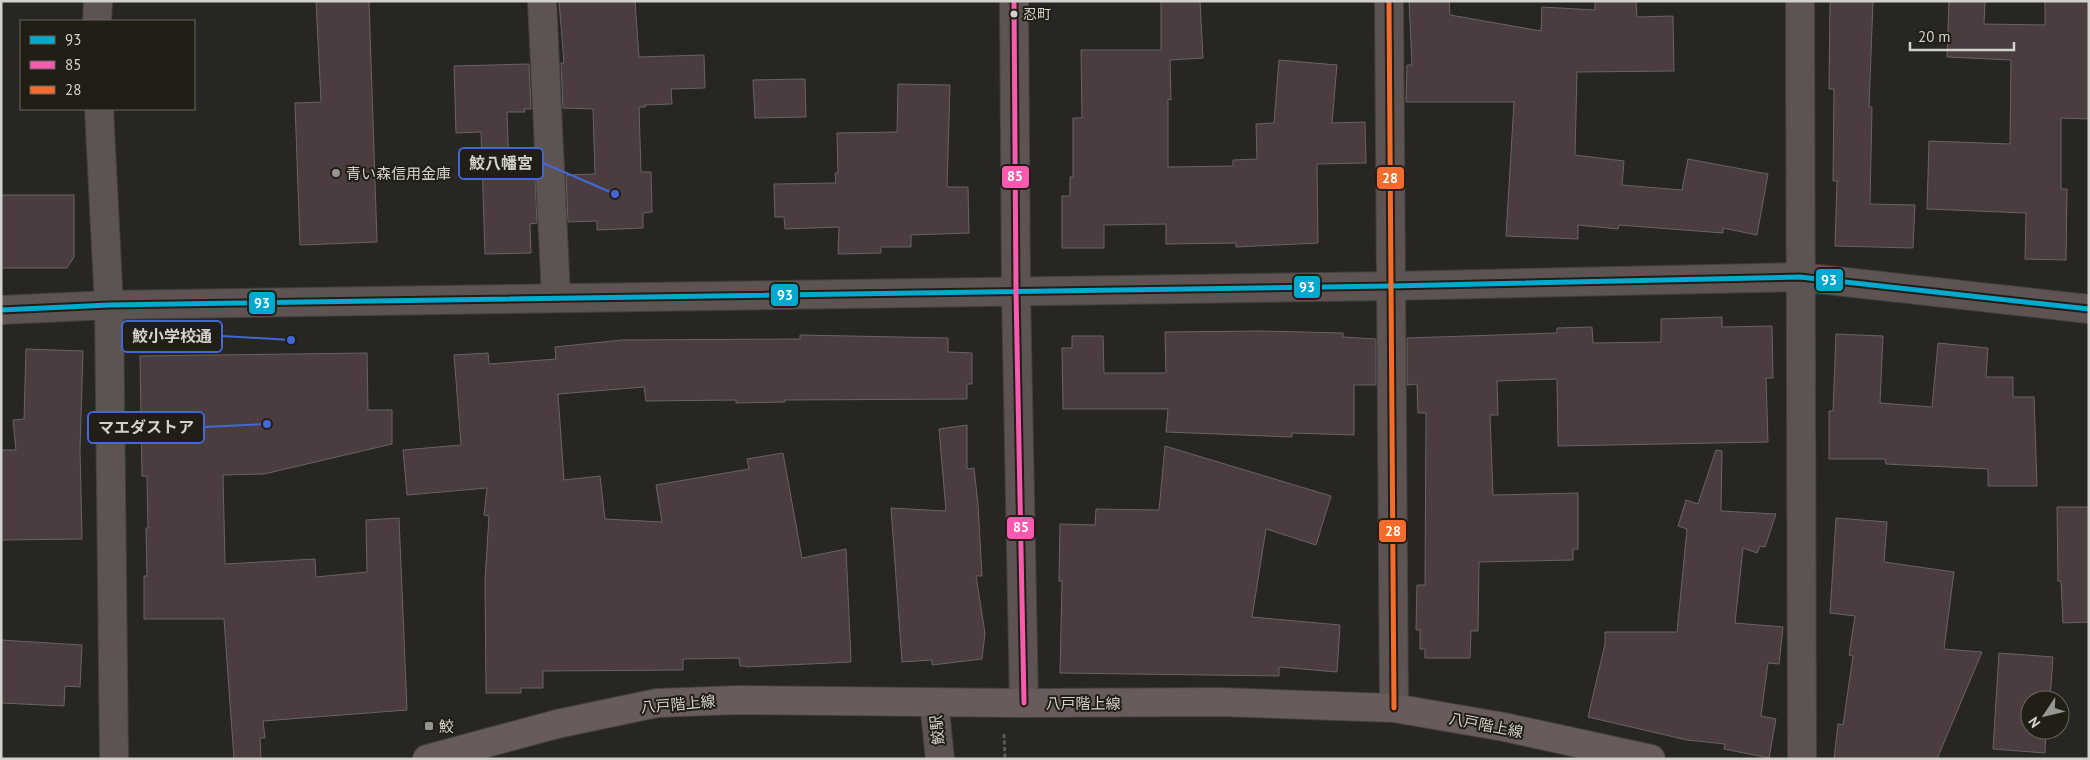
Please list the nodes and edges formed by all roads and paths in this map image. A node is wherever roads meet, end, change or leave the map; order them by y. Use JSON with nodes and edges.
{"nodes":[{"id":1,"x":98,"y":1,"type":"edge"},
{"id":2,"x":542,"y":1,"type":"edge"},
{"id":3,"x":1014,"y":1,"type":"edge"},
{"id":4,"x":1388,"y":1,"type":"edge"},
{"id":5,"x":1800,"y":1,"type":"edge"},
{"id":6,"x":97,"y":20,"type":"edge"},
{"id":7,"x":98,"y":110,"type":"edge"},
{"id":8,"x":1800,"y":277,"type":"junction"},
{"id":9,"x":1391,"y":286,"type":"junction"},
{"id":10,"x":1016,"y":292,"type":"junction"},
{"id":11,"x":556,"y":297,"type":"junction"},
{"id":12,"x":109,"y":305,"type":"junction"},
{"id":13,"x":2089,"y":309,"type":"edge"},
{"id":14,"x":1,"y":310,"type":"edge"},
{"id":15,"x":934,"y":702,"type":"junction"},
{"id":16,"x":1024,"y":703,"type":"junction"},
{"id":17,"x":1394,"y":708,"type":"junction"},
{"id":18,"x":1004,"y":725,"type":"dead end"},
{"id":19,"x":114,"y":759,"type":"edge"},
{"id":20,"x":427,"y":759,"type":"edge"},
{"id":21,"x":940,"y":759,"type":"edge"},
{"id":22,"x":1005,"y":759,"type":"edge"},
{"id":23,"x":1651,"y":759,"type":"edge"},
{"id":24,"x":1802,"y":759,"type":"edge"}],
"edges":[{"from":1,"to":6,"type":"street"},
{"from":2,"to":11,"type":"street"},
{"from":3,"to":10,"type":"street"},
{"from":4,"to":9,"type":"street"},
{"from":5,"to":8,"type":"street"},
{"from":7,"to":12,"type":"street"},
{"from":8,"to":9,"type":"street"},
{"from":8,"to":13,"type":"street"},
{"from":8,"to":24,"type":"street"},
{"from":9,"to":10,"type":"street"},
{"from":9,"to":17,"type":"street"},
{"from":10,"to":11,"type":"street"},
{"from":10,"to":16,"type":"street"},
{"from":11,"to":12,"type":"street"},
{"from":12,"to":14,"type":"street"},
{"from":12,"to":19,"type":"street"},
{"from":15,"to":16,"type":"main road","name":"八戸階上線"},
{"from":15,"to":20,"type":"main road","name":"八戸階上線"},
{"from":15,"to":21,"type":"street","name":"鮫駅"},
{"from":16,"to":17,"type":"main road","name":"八戸階上線"},
{"from":17,"to":23,"type":"main road","name":"八戸階上線"},
{"from":18,"to":22,"type":"path"}]}
